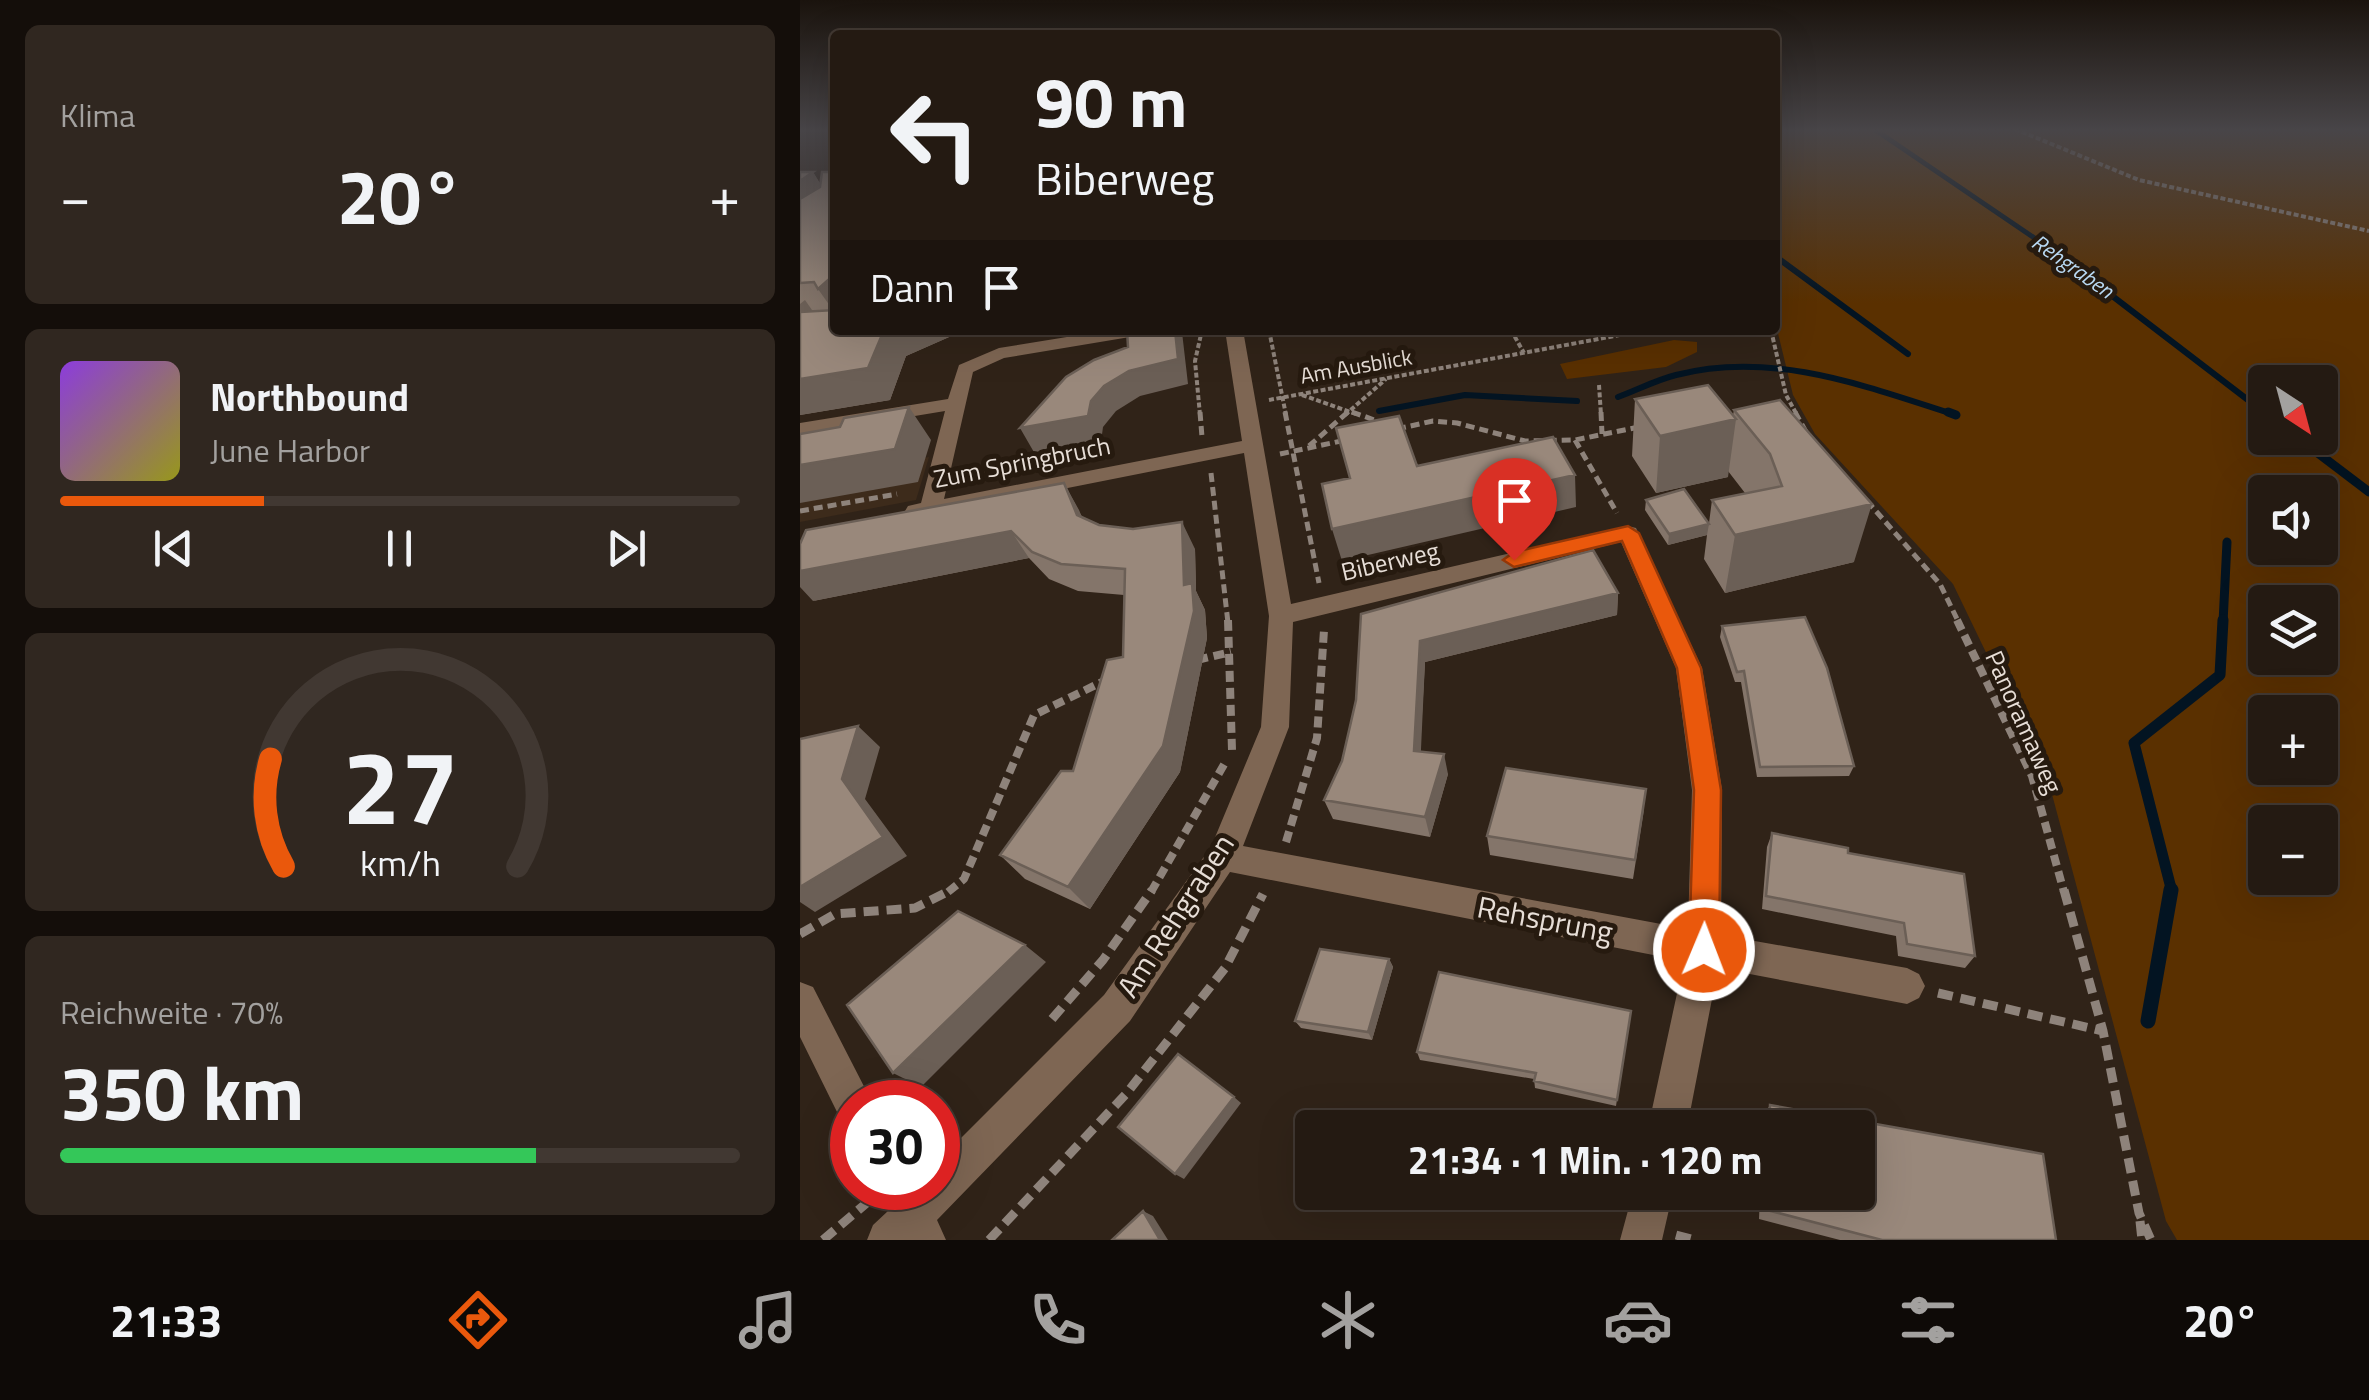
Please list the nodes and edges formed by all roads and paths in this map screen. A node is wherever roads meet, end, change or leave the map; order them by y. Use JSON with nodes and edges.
{"nodes":[{"id":1,"x":2174,"y":187,"type":"edge"},
{"id":2,"x":2369,"y":231,"type":"edge"},
{"id":3,"x":1111,"y":335,"type":"edge"},
{"id":4,"x":1201,"y":335,"type":"edge"},
{"id":5,"x":1235,"y":335,"type":"edge"},
{"id":6,"x":1514,"y":335,"type":"edge"},
{"id":7,"x":1620,"y":335,"type":"edge"},
{"id":8,"x":1774,"y":335,"type":"edge"},
{"id":9,"x":1524,"y":353,"type":"junction"},
{"id":10,"x":1387,"y":378,"type":"junction"},
{"id":11,"x":1599,"y":385,"type":"dead end"},
{"id":12,"x":1300,"y":394,"type":"junction"},
{"id":13,"x":957,"y":403,"type":"junction"},
{"id":14,"x":1248,"y":404,"type":"junction"},
{"id":15,"x":1350,"y":413,"type":"junction"},
{"id":16,"x":1654,"y":423,"type":"edge"},
{"id":17,"x":1790,"y":426,"type":"edge"},
{"id":18,"x":1406,"y":427,"type":"junction"},
{"id":19,"x":800,"y":429,"type":"edge"},
{"id":20,"x":1389,"y":431,"type":"edge"},
{"id":21,"x":1806,"y":432,"type":"junction"},
{"id":22,"x":1602,"y":434,"type":"junction"},
{"id":23,"x":1356,"y":438,"type":"edge"},
{"id":24,"x":1575,"y":440,"type":"junction"},
{"id":25,"x":1818,"y":446,"type":"edge"},
{"id":26,"x":1305,"y":449,"type":"junction"},
{"id":27,"x":1256,"y":452,"type":"junction"},
{"id":28,"x":1208,"y":454,"type":"junction"},
{"id":29,"x":1855,"y":487,"type":"edge"},
{"id":30,"x":933,"y":497,"type":"junction"},
{"id":31,"x":800,"y":511,"type":"edge"},
{"id":32,"x":894,"y":515,"type":"edge"},
{"id":33,"x":1628,"y":533,"type":"junction"},
{"id":34,"x":1281,"y":616,"type":"junction"},
{"id":35,"x":1231,"y":652,"type":"junction"},
{"id":36,"x":1194,"y":660,"type":"dead end"},
{"id":37,"x":1121,"y":677,"type":"edge"},
{"id":38,"x":1223,"y":856,"type":"junction"},
{"id":39,"x":800,"y":934,"type":"edge"},
{"id":40,"x":1704,"y":950,"type":"junction"},
{"id":41,"x":1907,"y":986,"type":"joint"},
{"id":42,"x":800,"y":1000,"type":"edge"},
{"id":43,"x":1043,"y":1028,"type":"dead end"},
{"id":44,"x":2103,"y":1032,"type":"junction"},
{"id":45,"x":842,"y":1080,"type":"edge"},
{"id":46,"x":1671,"y":1110,"type":"edge"},
{"id":47,"x":1648,"y":1210,"type":"edge"},
{"id":48,"x":2139,"y":1213,"type":"junction"},
{"id":49,"x":902,"y":1214,"type":"edge"},
{"id":50,"x":822,"y":1240,"type":"edge"},
{"id":51,"x":1641,"y":1240,"type":"edge"},
{"id":52,"x":2142,"y":1240,"type":"edge"},
{"id":53,"x":2151,"y":1240,"type":"edge"}],
"edges":[{"from":1,"to":2,"type":"path"},
{"from":3,"to":13,"type":"street"},
{"from":4,"to":28,"type":"path"},
{"from":5,"to":14,"type":"street","name":"Am Rehgraben"},
{"from":6,"to":9,"type":"path"},
{"from":7,"to":9,"type":"path","name":"Am Ausblick"},
{"from":8,"to":21,"type":"path"},
{"from":9,"to":10,"type":"path","name":"Am Ausblick"},
{"from":10,"to":12,"type":"path","name":"Am Ausblick"},
{"from":10,"to":15,"type":"path"},
{"from":11,"to":22,"type":"path"},
{"from":12,"to":14,"type":"path","name":"Am Ausblick"},
{"from":12,"to":15,"type":"path"},
{"from":13,"to":19,"type":"street"},
{"from":13,"to":30,"type":"street"},
{"from":14,"to":27,"type":"street","name":"Am Rehgraben"},
{"from":15,"to":18,"type":"path"},
{"from":15,"to":26,"type":"path"},
{"from":16,"to":22,"type":"path"},
{"from":17,"to":21,"type":"path"},
{"from":18,"to":20,"type":"path"},
{"from":18,"to":24,"type":"path"},
{"from":21,"to":25,"type":"path"},
{"from":22,"to":24,"type":"path"},
{"from":23,"to":26,"type":"path"},
{"from":24,"to":33,"type":"path"},
{"from":26,"to":27,"type":"path"},
{"from":27,"to":28,"type":"street","name":"Zum Springbruch"},
{"from":27,"to":34,"type":"street","name":"Am Rehgraben"},
{"from":28,"to":30,"type":"street","name":"Zum Springbruch"},
{"from":28,"to":35,"type":"path"},
{"from":29,"to":44,"type":"path","name":"Panoramaweg"},
{"from":30,"to":31,"type":"path"},
{"from":30,"to":32,"type":"street","name":"Zum Springbruch"},
{"from":33,"to":34,"type":"street","name":"Biberweg"},
{"from":33,"to":40,"type":"street"},
{"from":34,"to":38,"type":"street","name":"Am Rehgraben"},
{"from":35,"to":36,"type":"path"},
{"from":35,"to":43,"type":"path"},
{"from":37,"to":39,"type":"path"},
{"from":38,"to":40,"type":"street","name":"Rehsprung"},
{"from":38,"to":49,"type":"street","name":"Am Rehgraben"},
{"from":40,"to":41,"type":"street","name":"Rehsprung"},
{"from":40,"to":46,"type":"street"},
{"from":41,"to":44,"type":"path"},
{"from":42,"to":45,"type":"street"},
{"from":44,"to":48,"type":"path","name":"Panoramaweg"},
{"from":47,"to":51,"type":"street"},
{"from":48,"to":52,"type":"path"},
{"from":48,"to":53,"type":"path","name":"Panoramaweg"},
{"from":49,"to":50,"type":"path"}]}
